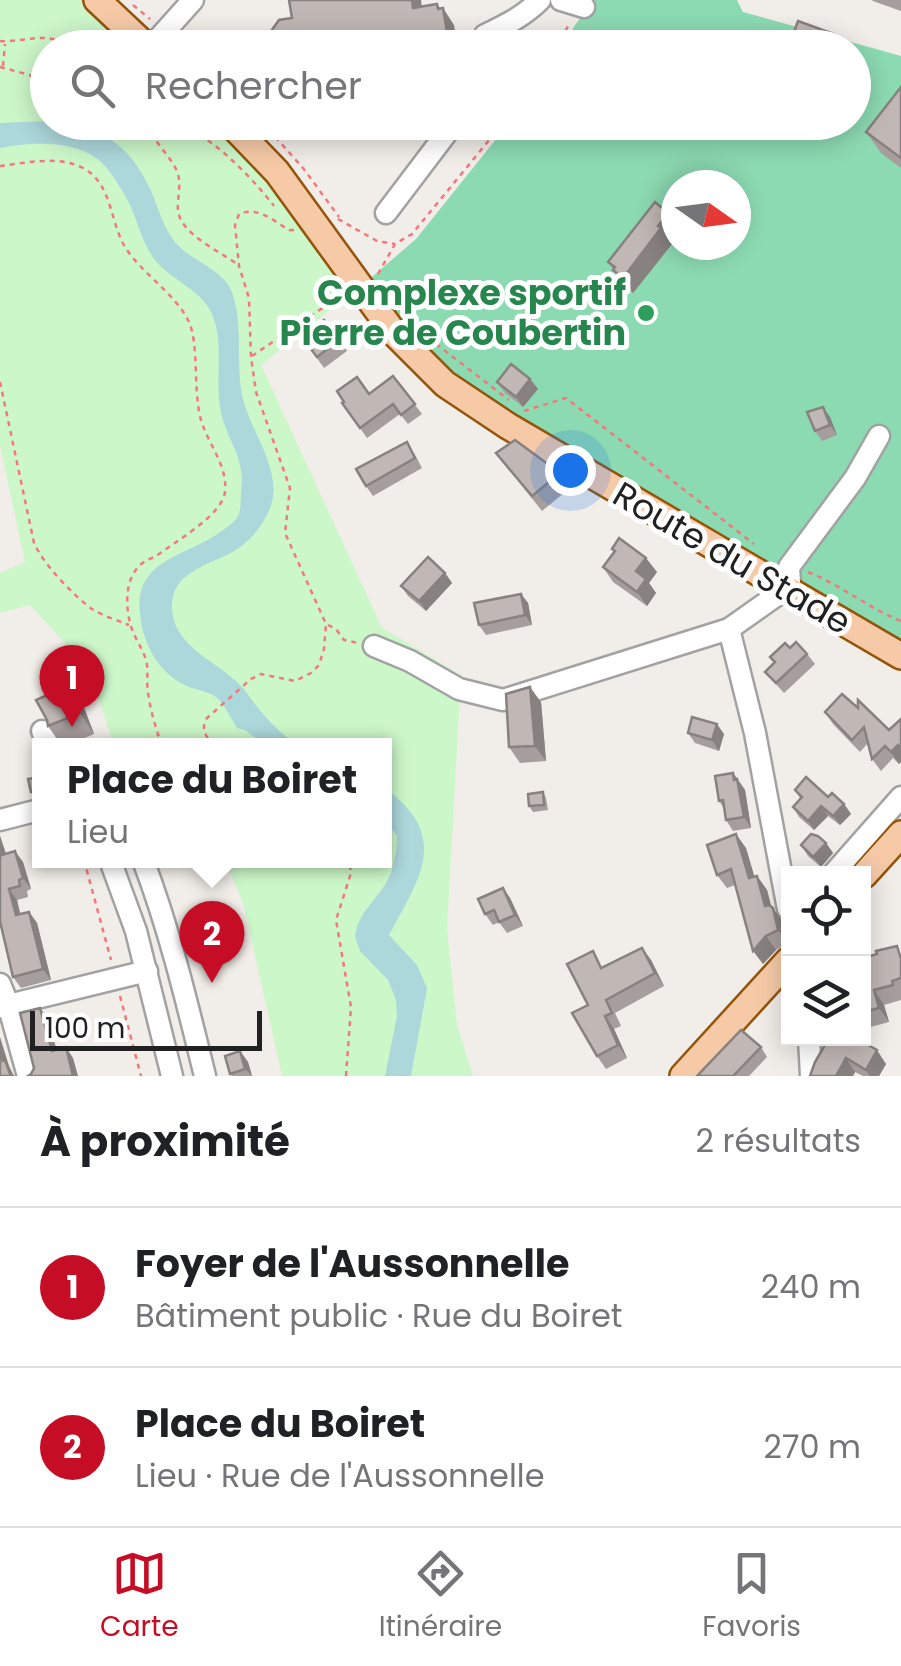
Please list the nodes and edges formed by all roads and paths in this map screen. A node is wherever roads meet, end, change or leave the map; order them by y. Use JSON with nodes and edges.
{"nodes":[{"id":1,"x":193,"y":0,"type":"edge"},
{"id":2,"x":540,"y":0,"type":"edge"},
{"id":3,"x":561,"y":0,"type":"edge"},
{"id":4,"x":100,"y":1,"type":"edge"},
{"id":5,"x":584,"y":6,"type":"joint"},
{"id":6,"x":130,"y":30,"type":"edge"},
{"id":7,"x":166,"y":30,"type":"edge"},
{"id":8,"x":501,"y":30,"type":"edge"},
{"id":9,"x":566,"y":30,"type":"edge"},
{"id":10,"x":30,"y":39,"type":"edge"},
{"id":11,"x":3,"y":42,"type":"edge"},
{"id":12,"x":1,"y":66,"type":"edge"},
{"id":13,"x":30,"y":75,"type":"edge"},
{"id":14,"x":154,"y":140,"type":"edge"},
{"id":15,"x":205,"y":140,"type":"edge"},
{"id":16,"x":246,"y":140,"type":"edge"},
{"id":17,"x":278,"y":140,"type":"edge"},
{"id":18,"x":441,"y":140,"type":"edge"},
{"id":19,"x":489,"y":140,"type":"edge"},
{"id":20,"x":0,"y":166,"type":"edge"},
{"id":21,"x":278,"y":210,"type":"dead end"},
{"id":22,"x":386,"y":213,"type":"dead end"},
{"id":23,"x":310,"y":224,"type":"junction"},
{"id":24,"x":395,"y":244,"type":"junction"},
{"id":25,"x":239,"y":266,"type":"junction"},
{"id":26,"x":368,"y":281,"type":"junction"},
{"id":27,"x":427,"y":337,"type":"dead end"},
{"id":28,"x":251,"y":357,"type":"junction"},
{"id":29,"x":0,"y":382,"type":"edge"},
{"id":30,"x":2,"y":393,"type":"edge"},
{"id":31,"x":513,"y":404,"type":"edge"},
{"id":32,"x":523,"y":411,"type":"dead end"},
{"id":33,"x":879,"y":436,"type":"dead end"},
{"id":34,"x":752,"y":543,"type":"dead end"},
{"id":35,"x":784,"y":589,"type":"junction"},
{"id":36,"x":326,"y":624,"type":"junction"},
{"id":37,"x":130,"y":626,"type":"junction"},
{"id":38,"x":729,"y":630,"type":"junction"},
{"id":39,"x":374,"y":646,"type":"joint"},
{"id":40,"x":901,"y":656,"type":"edge"},
{"id":41,"x":158,"y":738,"type":"edge"},
{"id":42,"x":208,"y":738,"type":"edge"},
{"id":43,"x":901,"y":797,"type":"edge"},
{"id":44,"x":32,"y":812,"type":"edge"},
{"id":45,"x":0,"y":820,"type":"edge"},
{"id":46,"x":901,"y":834,"type":"edge"},
{"id":47,"x":901,"y":846,"type":"edge"},
{"id":48,"x":783,"y":866,"type":"edge"},
{"id":49,"x":839,"y":866,"type":"edge"},
{"id":50,"x":871,"y":867,"type":"edge"},
{"id":51,"x":86,"y":868,"type":"edge"},
{"id":52,"x":113,"y":868,"type":"edge"},
{"id":53,"x":145,"y":868,"type":"edge"},
{"id":54,"x":350,"y":868,"type":"edge"},
{"id":55,"x":871,"y":878,"type":"edge"},
{"id":56,"x":781,"y":969,"type":"edge"},
{"id":57,"x":147,"y":971,"type":"junction"},
{"id":58,"x":115,"y":979,"type":"junction"},
{"id":59,"x":3,"y":999,"type":"edge"},
{"id":60,"x":809,"y":1046,"type":"edge"},
{"id":61,"x":204,"y":1070,"type":"edge"},
{"id":62,"x":172,"y":1075,"type":"edge"},
{"id":63,"x":28,"y":1076,"type":"edge"},
{"id":64,"x":141,"y":1076,"type":"edge"},
{"id":65,"x":346,"y":1076,"type":"edge"},
{"id":66,"x":683,"y":1076,"type":"edge"},
{"id":67,"x":811,"y":1076,"type":"edge"}],
"edges":[{"from":1,"to":7,"type":"street"},
{"from":2,"to":8,"type":"street"},
{"from":3,"to":5,"type":"street"},
{"from":4,"to":6,"type":"main road"},
{"from":5,"to":9,"type":"path"},
{"from":10,"to":11,"type":"path"},
{"from":11,"to":12,"type":"path"},
{"from":12,"to":13,"type":"path"},
{"from":14,"to":25,"type":"path"},
{"from":15,"to":21,"type":"path"},
{"from":16,"to":23,"type":"main road","name":"Route du Stade"},
{"from":17,"to":23,"type":"path"},
{"from":18,"to":22,"type":"street"},
{"from":19,"to":24,"type":"path"},
{"from":20,"to":37,"type":"path"},
{"from":23,"to":24,"type":"path"},
{"from":23,"to":25,"type":"path"},
{"from":23,"to":26,"type":"main road","name":"Route du Stade"},
{"from":24,"to":26,"type":"path"},
{"from":25,"to":28,"type":"path"},
{"from":26,"to":28,"type":"path"},
{"from":26,"to":35,"type":"main road","name":"Route du Stade"},
{"from":27,"to":31,"type":"path"},
{"from":28,"to":36,"type":"path"},
{"from":29,"to":30,"type":"path"},
{"from":30,"to":37,"type":"path"},
{"from":32,"to":34,"type":"path"},
{"from":33,"to":35,"type":"street"},
{"from":35,"to":38,"type":"street"},
{"from":35,"to":40,"type":"main road","name":"Route du Stade"},
{"from":36,"to":39,"type":"path"},
{"from":36,"to":42,"type":"path"},
{"from":37,"to":41,"type":"path"},
{"from":38,"to":39,"type":"street"},
{"from":38,"to":48,"type":"street"},
{"from":43,"to":49,"type":"street"},
{"from":44,"to":45,"type":"street"},
{"from":46,"to":50,"type":"main road"},
{"from":47,"to":55,"type":"main road"},
{"from":51,"to":58,"type":"path"},
{"from":52,"to":57,"type":"street"},
{"from":53,"to":61,"type":"street"},
{"from":54,"to":65,"type":"path"},
{"from":56,"to":66,"type":"main road"},
{"from":57,"to":58,"type":"street"},
{"from":57,"to":62,"type":"street"},
{"from":58,"to":59,"type":"street"},
{"from":58,"to":64,"type":"path"},
{"from":59,"to":63,"type":"street"},
{"from":60,"to":67,"type":"street"},
{"from":61,"to":62,"type":"street"}]}
